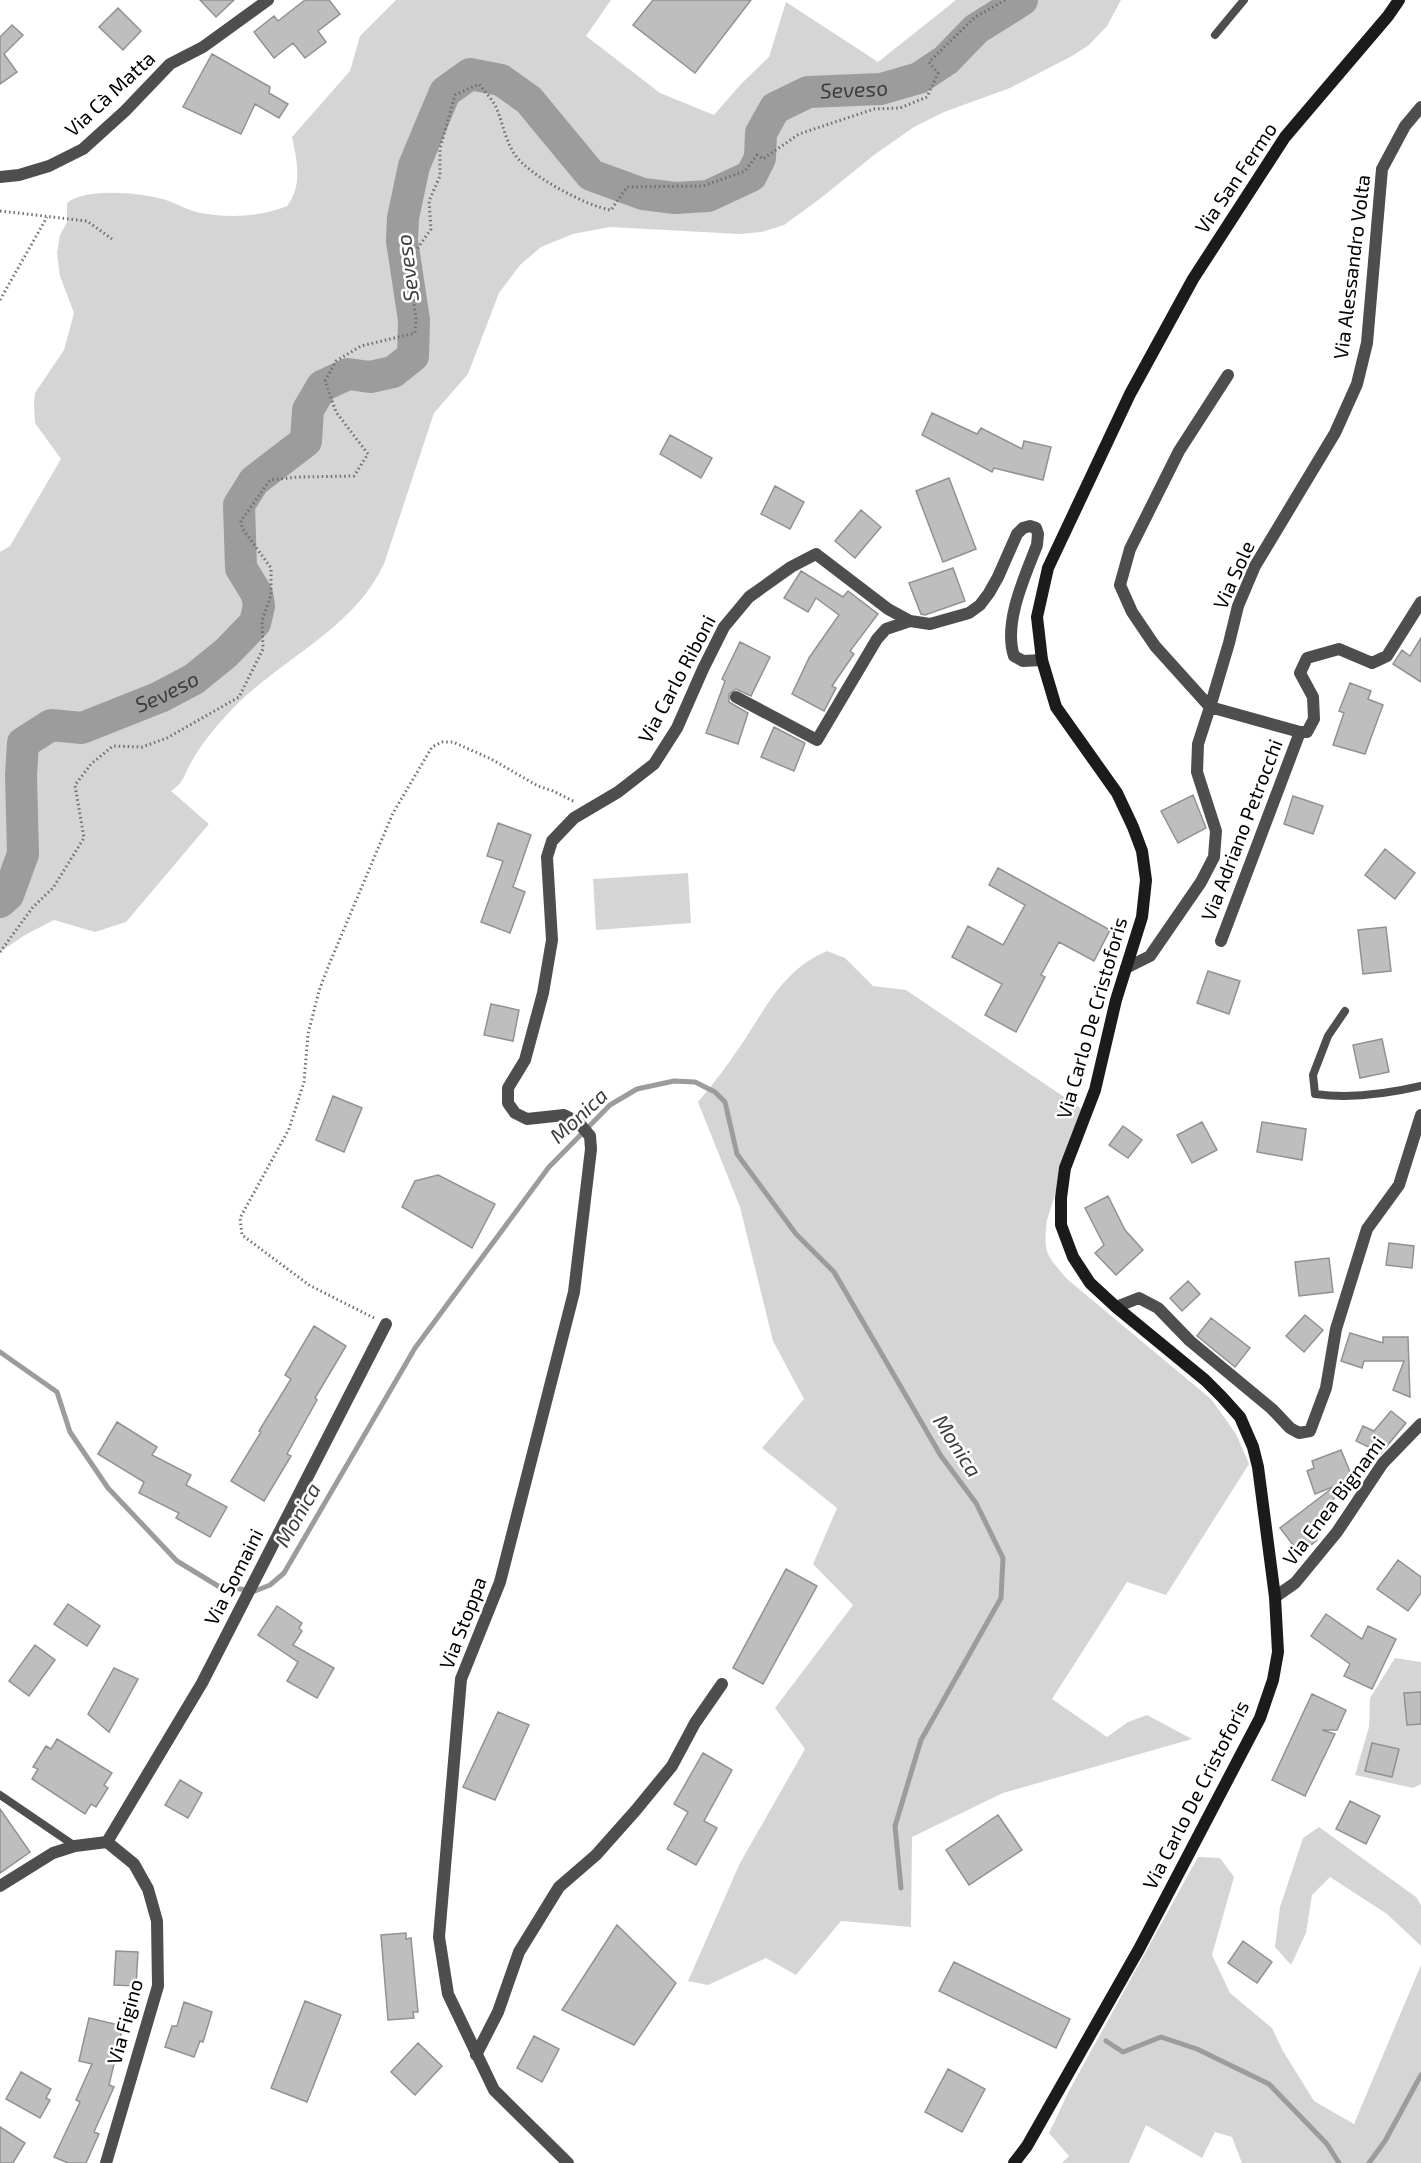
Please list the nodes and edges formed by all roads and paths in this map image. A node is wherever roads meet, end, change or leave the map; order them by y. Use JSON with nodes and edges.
{"nodes":[{"id":1,"x":268,"y":0,"type":"edge"},
{"id":2,"x":1005,"y":0,"type":"edge"},
{"id":3,"x":1244,"y":0,"type":"edge"},
{"id":4,"x":1396,"y":1,"type":"edge"},
{"id":5,"x":1215,"y":35,"type":"dead end"},
{"id":6,"x":1421,"y":107,"type":"edge"},
{"id":7,"x":0,"y":177,"type":"edge"},
{"id":8,"x":0,"y":211,"type":"edge"},
{"id":9,"x":47,"y":217,"type":"junction"},
{"id":10,"x":112,"y":238,"type":"dead end"},
{"id":11,"x":0,"y":300,"type":"edge"},
{"id":12,"x":1228,"y":375,"type":"dead end"},
{"id":13,"x":1130,"y":394,"type":"joint"},
{"id":14,"x":1314,"y":468,"type":"joint"},
{"id":15,"x":1421,"y":602,"type":"edge"},
{"id":16,"x":910,"y":621,"type":"junction"},
{"id":17,"x":1042,"y":660,"type":"junction"},
{"id":18,"x":736,"y":697,"type":"dead end"},
{"id":19,"x":1210,"y":707,"type":"junction"},
{"id":20,"x":1300,"y":732,"type":"junction"},
{"id":21,"x":591,"y":808,"type":"junction"},
{"id":22,"x":1221,"y":941,"type":"dead end"},
{"id":23,"x":0,"y":952,"type":"edge"},
{"id":24,"x":1126,"y":968,"type":"junction"},
{"id":25,"x":1346,"y":1011,"type":"dead end"},
{"id":26,"x":1421,"y":1086,"type":"edge"},
{"id":27,"x":1421,"y":1115,"type":"edge"},
{"id":28,"x":590,"y":1136,"type":"joint"},
{"id":29,"x":1116,"y":1307,"type":"junction"},
{"id":30,"x":386,"y":1324,"type":"joint"},
{"id":31,"x":1421,"y":1424,"type":"edge"},
{"id":32,"x":1275,"y":1597,"type":"junction"},
{"id":33,"x":722,"y":1684,"type":"dead end"},
{"id":34,"x":0,"y":1796,"type":"edge"},
{"id":35,"x":107,"y":1842,"type":"junction"},
{"id":36,"x":75,"y":1846,"type":"junction"},
{"id":37,"x":0,"y":1886,"type":"edge"},
{"id":38,"x":476,"y":2055,"type":"junction"},
{"id":39,"x":106,"y":2163,"type":"edge"},
{"id":40,"x":568,"y":2163,"type":"edge"},
{"id":41,"x":1014,"y":2163,"type":"edge"}],
"edges":[{"from":1,"to":7,"type":"street","name":"Via Cà Matta"},
{"from":2,"to":23,"type":"path"},
{"from":3,"to":5,"type":"lane"},
{"from":4,"to":13,"type":"main road","name":"Via San Fermo"},
{"from":6,"to":14,"type":"street","name":"Via Alessandro Volta"},
{"from":8,"to":9,"type":"path"},
{"from":9,"to":10,"type":"path"},
{"from":9,"to":11,"type":"path"},
{"from":12,"to":19,"type":"street"},
{"from":13,"to":17,"type":"main road","name":"Via Carlo De Cristoforis"},
{"from":14,"to":19,"type":"street","name":"Via Sole"},
{"from":15,"to":20,"type":"street","name":"Via Adriano Petrocchi"},
{"from":16,"to":17,"type":"street"},
{"from":16,"to":18,"type":"street"},
{"from":16,"to":21,"type":"street","name":"Via Carlo Riboni"},
{"from":17,"to":24,"type":"main road","name":"Via Carlo De Cristoforis"},
{"from":19,"to":20,"type":"street"},
{"from":19,"to":24,"type":"street","name":"Via Sole"},
{"from":20,"to":22,"type":"street","name":"Via Adriano Petrocchi"},
{"from":21,"to":28,"type":"street","name":"Via Carlo Riboni"},
{"from":21,"to":30,"type":"path"},
{"from":24,"to":29,"type":"main road","name":"Via Carlo De Cristoforis"},
{"from":25,"to":26,"type":"lane"},
{"from":27,"to":29,"type":"street"},
{"from":28,"to":38,"type":"street","name":"Via Stoppa"},
{"from":29,"to":32,"type":"main road","name":"Via Carlo De Cristoforis"},
{"from":30,"to":35,"type":"street","name":"Via Somaini"},
{"from":31,"to":32,"type":"street","name":"Via Enea Bignami"},
{"from":32,"to":41,"type":"main road","name":"Via Carlo De Cristoforis"},
{"from":33,"to":38,"type":"street"},
{"from":34,"to":36,"type":"lane"},
{"from":35,"to":36,"type":"street"},
{"from":35,"to":39,"type":"street","name":"Via Figino"},
{"from":36,"to":37,"type":"street"},
{"from":38,"to":40,"type":"street","name":"Via Stoppa"}]}
